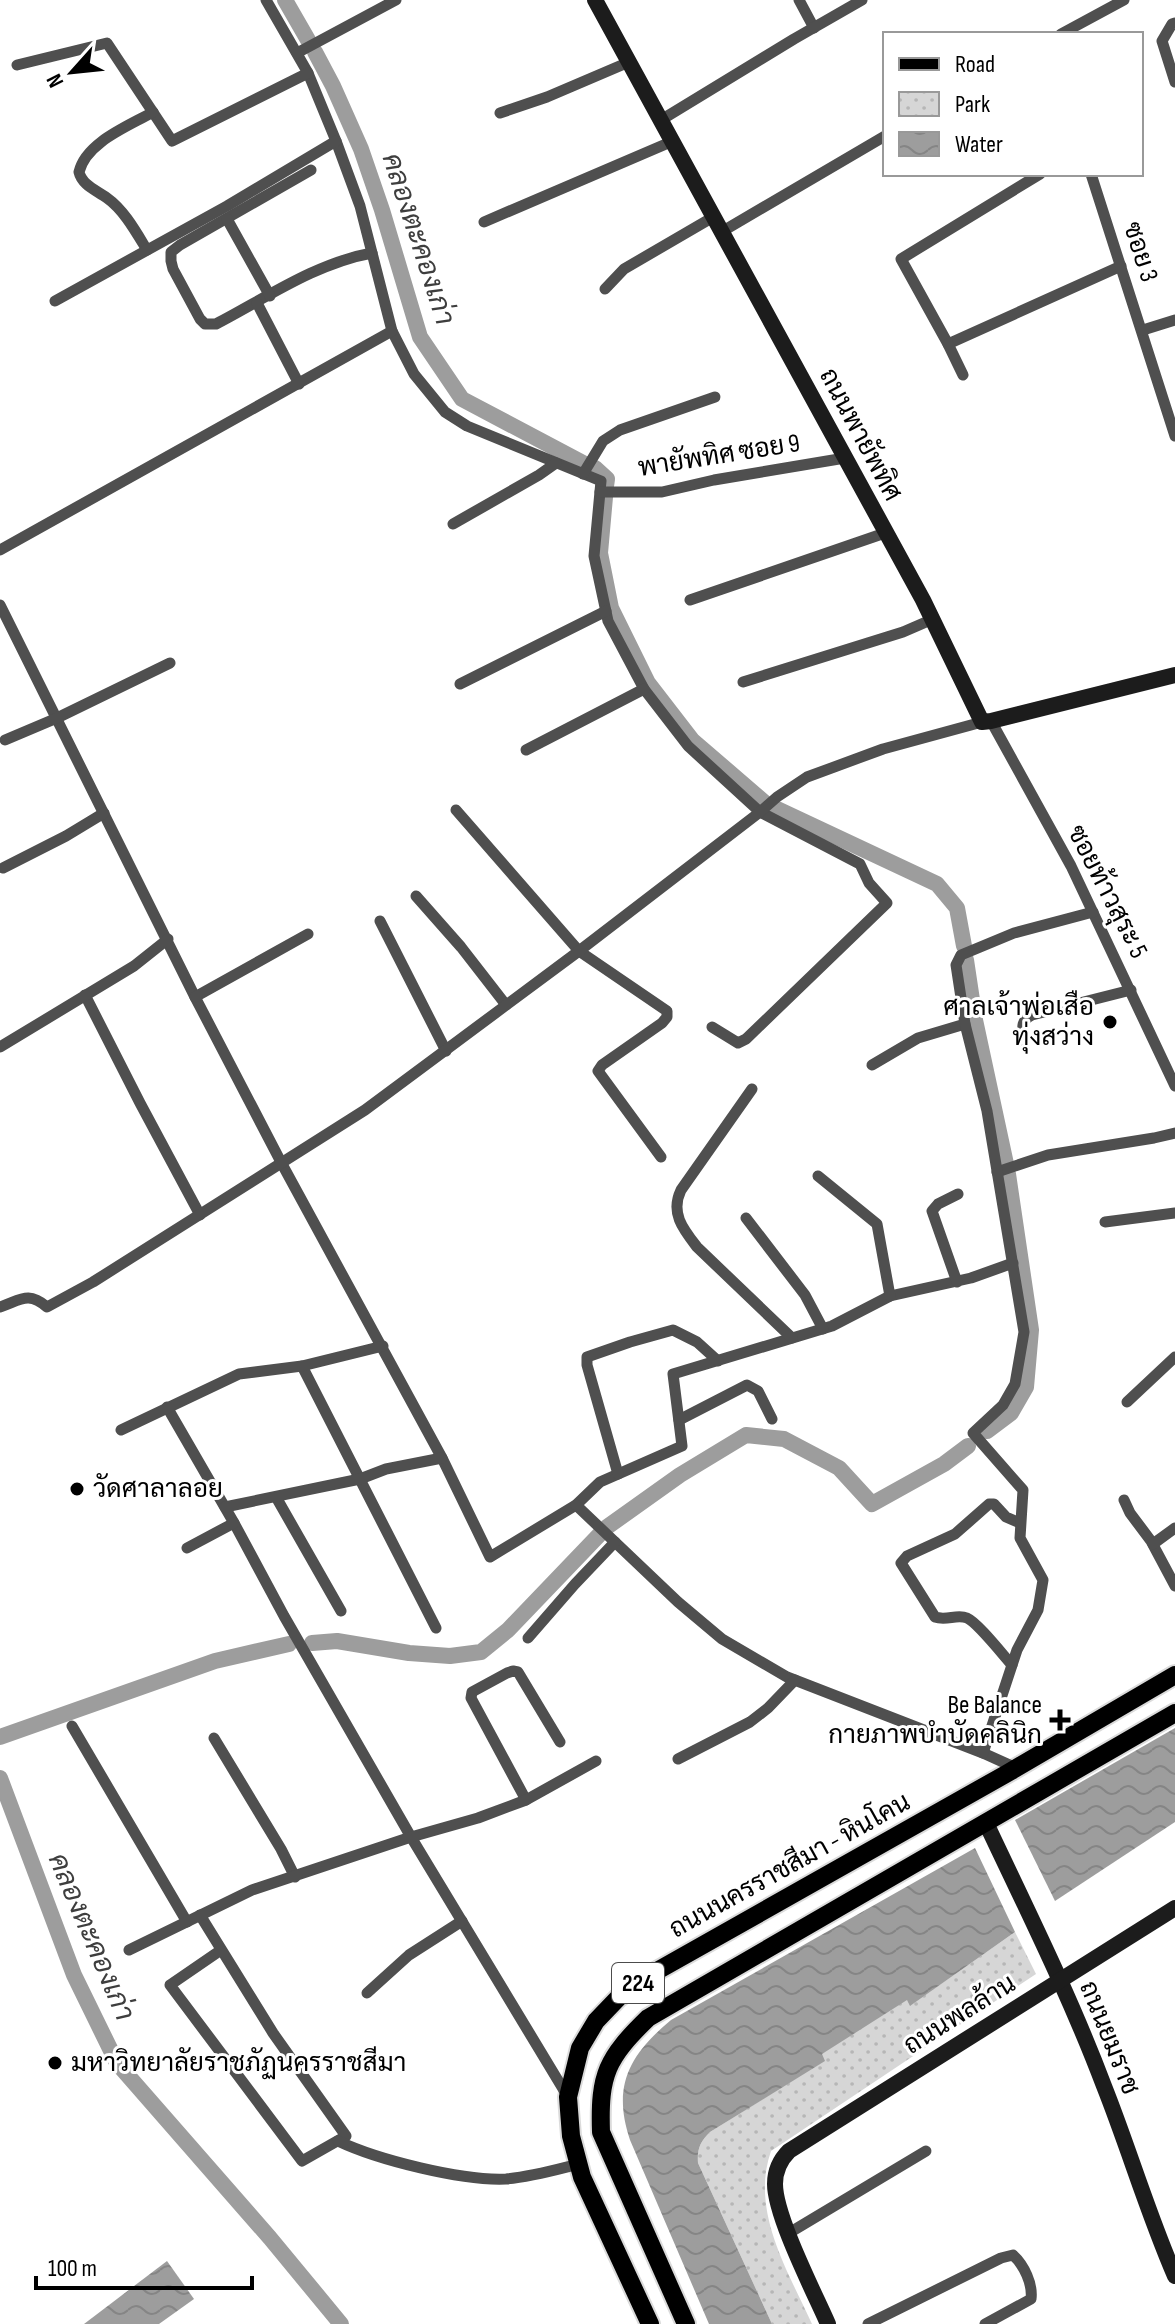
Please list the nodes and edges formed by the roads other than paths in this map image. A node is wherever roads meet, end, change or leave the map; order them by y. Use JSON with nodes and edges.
{"nodes":[{"id":1,"x":266,"y":0,"type":"edge"},
{"id":2,"x":396,"y":0,"type":"edge"},
{"id":3,"x":595,"y":0,"type":"edge"},
{"id":4,"x":799,"y":0,"type":"edge"},
{"id":5,"x":862,"y":0,"type":"edge"},
{"id":6,"x":1124,"y":0,"type":"edge"},
{"id":7,"x":1175,"y":23,"type":"edge"},
{"id":8,"x":814,"y":28,"type":"junction"},
{"id":9,"x":1065,"y":32,"type":"edge"},
{"id":10,"x":297,"y":53,"type":"junction"},
{"id":11,"x":629,"y":62,"type":"junction"},
{"id":12,"x":17,"y":65,"type":"dead end"},
{"id":13,"x":308,"y":73,"type":"junction"},
{"id":14,"x":1175,"y":82,"type":"edge"},
{"id":15,"x":153,"y":112,"type":"junction"},
{"id":16,"x":500,"y":113,"type":"dead end"},
{"id":17,"x":661,"y":120,"type":"junction"},
{"id":18,"x":883,"y":137,"type":"edge"},
{"id":19,"x":336,"y":141,"type":"junction"},
{"id":20,"x":673,"y":141,"type":"junction"},
{"id":21,"x":311,"y":170,"type":"dead end"},
{"id":22,"x":1037,"y":176,"type":"edge"},
{"id":23,"x":1092,"y":176,"type":"edge"},
{"id":24,"x":227,"y":219,"type":"junction"},
{"id":25,"x":484,"y":222,"type":"dead end"},
{"id":26,"x":719,"y":224,"type":"junction"},
{"id":27,"x":147,"y":250,"type":"junction"},
{"id":28,"x":372,"y":253,"type":"junction"},
{"id":29,"x":1121,"y":266,"type":"junction"},
{"id":30,"x":605,"y":289,"type":"dead end"},
{"id":31,"x":270,"y":296,"type":"junction"},
{"id":32,"x":55,"y":301,"type":"dead end"},
{"id":33,"x":257,"y":303,"type":"junction"},
{"id":34,"x":1175,"y":320,"type":"edge"},
{"id":35,"x":1143,"y":330,"type":"junction"},
{"id":36,"x":392,"y":331,"type":"junction"},
{"id":37,"x":948,"y":344,"type":"junction"},
{"id":38,"x":963,"y":375,"type":"dead end"},
{"id":39,"x":299,"y":384,"type":"junction"},
{"id":40,"x":715,"y":397,"type":"dead end"},
{"id":41,"x":1175,"y":436,"type":"edge"},
{"id":42,"x":845,"y":458,"type":"junction"},
{"id":43,"x":556,"y":463,"type":"junction"},
{"id":44,"x":583,"y":474,"type":"junction"},
{"id":45,"x":600,"y":487,"type":"junction"},
{"id":46,"x":453,"y":524,"type":"dead end"},
{"id":47,"x":885,"y":533,"type":"junction"},
{"id":48,"x":0,"y":550,"type":"edge"},
{"id":49,"x":690,"y":600,"type":"dead end"},
{"id":50,"x":0,"y":605,"type":"edge"},
{"id":51,"x":606,"y":611,"type":"junction"},
{"id":52,"x":933,"y":619,"type":"junction"},
{"id":53,"x":170,"y":663,"type":"dead end"},
{"id":54,"x":1175,"y":675,"type":"edge"},
{"id":55,"x":743,"y":682,"type":"dead end"},
{"id":56,"x":460,"y":684,"type":"dead end"},
{"id":57,"x":644,"y":689,"type":"junction"},
{"id":58,"x":57,"y":718,"type":"junction"},
{"id":59,"x":987,"y":721,"type":"junction"},
{"id":60,"x":5,"y":740,"type":"dead end"},
{"id":61,"x":526,"y":750,"type":"dead end"},
{"id":62,"x":456,"y":810,"type":"dead end"},
{"id":63,"x":760,"y":812,"type":"junction"},
{"id":64,"x":104,"y":813,"type":"junction"},
{"id":65,"x":3,"y":868,"type":"dead end"},
{"id":66,"x":416,"y":896,"type":"dead end"},
{"id":67,"x":1093,"y":912,"type":"junction"},
{"id":68,"x":380,"y":921,"type":"dead end"},
{"id":69,"x":308,"y":934,"type":"dead end"},
{"id":70,"x":168,"y":939,"type":"junction"},
{"id":71,"x":579,"y":951,"type":"junction"},
{"id":72,"x":1131,"y":990,"type":"junction"},
{"id":73,"x":85,"y":995,"type":"junction"},
{"id":74,"x":195,"y":997,"type":"junction"},
{"id":75,"x":506,"y":1005,"type":"junction"},
{"id":76,"x":965,"y":1024,"type":"junction"},
{"id":77,"x":712,"y":1027,"type":"dead end"},
{"id":78,"x":1024,"y":1043,"type":"dead end"},
{"id":79,"x":0,"y":1047,"type":"edge"},
{"id":80,"x":446,"y":1051,"type":"junction"},
{"id":81,"x":872,"y":1065,"type":"dead end"},
{"id":82,"x":1175,"y":1086,"type":"edge"},
{"id":83,"x":752,"y":1089,"type":"dead end"},
{"id":84,"x":1175,"y":1133,"type":"edge"},
{"id":85,"x":661,"y":1157,"type":"dead end"},
{"id":86,"x":282,"y":1164,"type":"junction"},
{"id":87,"x":997,"y":1172,"type":"junction"},
{"id":88,"x":818,"y":1176,"type":"dead end"},
{"id":89,"x":958,"y":1194,"type":"dead end"},
{"id":90,"x":1175,"y":1213,"type":"edge"},
{"id":91,"x":200,"y":1215,"type":"junction"},
{"id":92,"x":746,"y":1218,"type":"dead end"},
{"id":93,"x":1105,"y":1222,"type":"dead end"},
{"id":94,"x":1013,"y":1263,"type":"junction"},
{"id":95,"x":957,"y":1282,"type":"junction"},
{"id":96,"x":890,"y":1296,"type":"junction"},
{"id":97,"x":0,"y":1307,"type":"edge"},
{"id":98,"x":823,"y":1329,"type":"junction"},
{"id":99,"x":792,"y":1338,"type":"junction"},
{"id":100,"x":383,"y":1346,"type":"junction"},
{"id":101,"x":1175,"y":1357,"type":"edge"},
{"id":102,"x":718,"y":1361,"type":"junction"},
{"id":103,"x":302,"y":1366,"type":"junction"},
{"id":104,"x":1127,"y":1402,"type":"dead end"},
{"id":105,"x":167,"y":1407,"type":"junction"},
{"id":106,"x":772,"y":1419,"type":"dead end"},
{"id":107,"x":679,"y":1420,"type":"junction"},
{"id":108,"x":121,"y":1430,"type":"dead end"},
{"id":109,"x":442,"y":1458,"type":"junction"},
{"id":110,"x":618,"y":1474,"type":"junction"},
{"id":111,"x":360,"y":1479,"type":"junction"},
{"id":112,"x":276,"y":1497,"type":"junction"},
{"id":113,"x":1124,"y":1500,"type":"dead end"},
{"id":114,"x":576,"y":1505,"type":"junction"},
{"id":115,"x":225,"y":1507,"type":"junction"},
{"id":116,"x":234,"y":1523,"type":"junction"},
{"id":117,"x":1020,"y":1523,"type":"junction"},
{"id":118,"x":1175,"y":1528,"type":"edge"},
{"id":119,"x":615,"y":1542,"type":"junction"},
{"id":120,"x":1153,"y":1544,"type":"junction"},
{"id":121,"x":187,"y":1548,"type":"dead end"},
{"id":122,"x":1175,"y":1586,"type":"edge"},
{"id":123,"x":341,"y":1611,"type":"dead end"},
{"id":124,"x":436,"y":1628,"type":"dead end"},
{"id":125,"x":528,"y":1638,"type":"dead end"},
{"id":126,"x":1012,"y":1665,"type":"junction"},
{"id":127,"x":1175,"y":1675,"type":"edge"},
{"id":128,"x":795,"y":1680,"type":"junction"},
{"id":129,"x":1175,"y":1713,"type":"edge"},
{"id":130,"x":72,"y":1726,"type":"dead end"},
{"id":131,"x":214,"y":1738,"type":"dead end"},
{"id":132,"x":560,"y":1742,"type":"dead end"},
{"id":133,"x":983,"y":1753,"type":"junction"},
{"id":134,"x":678,"y":1759,"type":"dead end"},
{"id":135,"x":596,"y":1761,"type":"dead end"},
{"id":136,"x":1016,"y":1768,"type":"junction"},
{"id":137,"x":971,"y":1794,"type":"junction"},
{"id":138,"x":526,"y":1800,"type":"junction"},
{"id":139,"x":986,"y":1823,"type":"junction"},
{"id":140,"x":411,"y":1837,"type":"junction"},
{"id":141,"x":295,"y":1877,"type":"junction"},
{"id":142,"x":1175,"y":1908,"type":"edge"},
{"id":143,"x":200,"y":1915,"type":"junction"},
{"id":144,"x":462,"y":1921,"type":"junction"},
{"id":145,"x":187,"y":1922,"type":"junction"},
{"id":146,"x":129,"y":1950,"type":"dead end"},
{"id":147,"x":221,"y":1950,"type":"junction"},
{"id":148,"x":1060,"y":1980,"type":"junction"},
{"id":149,"x":367,"y":1993,"type":"dead end"},
{"id":150,"x":568,"y":2097,"type":"junction"},
{"id":151,"x":338,"y":2141,"type":"junction"},
{"id":152,"x":926,"y":2151,"type":"dead end"},
{"id":153,"x":579,"y":2164,"type":"junction"},
{"id":154,"x":789,"y":2233,"type":"junction"},
{"id":155,"x":1175,"y":2276,"type":"edge"},
{"id":156,"x":650,"y":2324,"type":"edge"},
{"id":157,"x":686,"y":2324,"type":"edge"},
{"id":158,"x":828,"y":2324,"type":"edge"},
{"id":159,"x":868,"y":2324,"type":"edge"},
{"id":160,"x":985,"y":2324,"type":"edge"}],
"edges":[{"from":1,"to":10,"type":"street","name":"พายัพทิศ ซอย 9"},
{"from":2,"to":10,"type":"street"},
{"from":3,"to":11,"type":"street","name":"ถนนพายัพทิศ"},
{"from":4,"to":8,"type":"street"},
{"from":5,"to":8,"type":"street"},
{"from":6,"to":9,"type":"street"},
{"from":7,"to":14,"type":"street"},
{"from":8,"to":17,"type":"street"},
{"from":10,"to":13,"type":"street","name":"พายัพทิศ ซอย 9"},
{"from":11,"to":16,"type":"street"},
{"from":11,"to":17,"type":"street","name":"ถนนพายัพทิศ"},
{"from":12,"to":15,"type":"street"},
{"from":13,"to":15,"type":"street"},
{"from":13,"to":19,"type":"street","name":"พายัพทิศ ซอย 9"},
{"from":15,"to":27,"type":"street"},
{"from":17,"to":20,"type":"street","name":"ถนนพายัพทิศ"},
{"from":18,"to":26,"type":"street"},
{"from":19,"to":27,"type":"street"},
{"from":19,"to":28,"type":"street","name":"พายัพทิศ ซอย 9"},
{"from":20,"to":25,"type":"street"},
{"from":20,"to":26,"type":"street","name":"ถนนพายัพทิศ"},
{"from":21,"to":24,"type":"street"},
{"from":22,"to":37,"type":"street"},
{"from":23,"to":29,"type":"street","name":"ซอย 3"},
{"from":24,"to":31,"type":"street"},
{"from":24,"to":33,"type":"street"},
{"from":26,"to":30,"type":"street"},
{"from":26,"to":42,"type":"street","name":"ถนนพายัพทิศ"},
{"from":27,"to":32,"type":"street"},
{"from":28,"to":31,"type":"street"},
{"from":28,"to":36,"type":"street","name":"พายัพทิศ ซอย 9"},
{"from":29,"to":35,"type":"street","name":"ซอย 3"},
{"from":29,"to":37,"type":"street"},
{"from":31,"to":33,"type":"street"},
{"from":33,"to":39,"type":"street"},
{"from":34,"to":35,"type":"street"},
{"from":35,"to":41,"type":"street","name":"ซอย 3"},
{"from":36,"to":39,"type":"street"},
{"from":36,"to":43,"type":"street","name":"พายัพทิศ ซอย 9"},
{"from":37,"to":38,"type":"street"},
{"from":39,"to":48,"type":"street"},
{"from":40,"to":44,"type":"street"},
{"from":42,"to":45,"type":"street","name":"พายัพทิศ ซอย 9"},
{"from":42,"to":47,"type":"street","name":"ถนนพายัพทิศ"},
{"from":43,"to":44,"type":"street","name":"พายัพทิศ ซอย 9"},
{"from":43,"to":46,"type":"street"},
{"from":44,"to":45,"type":"street","name":"พายัพทิศ ซอย 9"},
{"from":45,"to":51,"type":"street"},
{"from":47,"to":49,"type":"street"},
{"from":47,"to":52,"type":"street","name":"ถนนพายัพทิศ"},
{"from":50,"to":58,"type":"street"},
{"from":51,"to":56,"type":"street"},
{"from":51,"to":57,"type":"street"},
{"from":52,"to":55,"type":"street"},
{"from":52,"to":59,"type":"street","name":"ถนนพายัพทิศ"},
{"from":53,"to":58,"type":"street"},
{"from":54,"to":59,"type":"street"},
{"from":57,"to":61,"type":"street"},
{"from":57,"to":63,"type":"street"},
{"from":58,"to":60,"type":"street"},
{"from":58,"to":64,"type":"street"},
{"from":59,"to":63,"type":"street"},
{"from":59,"to":67,"type":"street","name":"ซอยท้าวสุระ 5"},
{"from":62,"to":71,"type":"street"},
{"from":63,"to":71,"type":"street"},
{"from":63,"to":77,"type":"street"},
{"from":64,"to":65,"type":"street"},
{"from":64,"to":70,"type":"street"},
{"from":66,"to":75,"type":"street"},
{"from":67,"to":72,"type":"street","name":"ซอยท้าวสุระ 5"},
{"from":67,"to":76,"type":"street"},
{"from":68,"to":80,"type":"street"},
{"from":69,"to":74,"type":"street"},
{"from":70,"to":73,"type":"street"},
{"from":70,"to":74,"type":"street"},
{"from":71,"to":75,"type":"street"},
{"from":71,"to":85,"type":"street"},
{"from":72,"to":78,"type":"street"},
{"from":72,"to":82,"type":"street","name":"ซอยท้าวสุระ 5"},
{"from":73,"to":79,"type":"street"},
{"from":73,"to":91,"type":"street"},
{"from":74,"to":86,"type":"street"},
{"from":75,"to":80,"type":"street"},
{"from":76,"to":81,"type":"street"},
{"from":76,"to":87,"type":"street"},
{"from":80,"to":86,"type":"street"},
{"from":83,"to":99,"type":"street"},
{"from":84,"to":87,"type":"street"},
{"from":86,"to":91,"type":"street"},
{"from":86,"to":100,"type":"street"},
{"from":87,"to":94,"type":"street"},
{"from":88,"to":96,"type":"street"},
{"from":89,"to":95,"type":"street"},
{"from":90,"to":93,"type":"street"},
{"from":91,"to":97,"type":"street"},
{"from":92,"to":98,"type":"street"},
{"from":94,"to":95,"type":"street"},
{"from":94,"to":117,"type":"street"},
{"from":95,"to":96,"type":"street"},
{"from":96,"to":98,"type":"street"},
{"from":98,"to":99,"type":"street"},
{"from":99,"to":102,"type":"street"},
{"from":100,"to":103,"type":"street"},
{"from":100,"to":109,"type":"street"},
{"from":101,"to":104,"type":"street"},
{"from":102,"to":107,"type":"street"},
{"from":102,"to":110,"type":"street"},
{"from":103,"to":105,"type":"street"},
{"from":103,"to":111,"type":"street"},
{"from":105,"to":108,"type":"street"},
{"from":105,"to":115,"type":"street"},
{"from":106,"to":107,"type":"street"},
{"from":107,"to":110,"type":"street"},
{"from":109,"to":111,"type":"street"},
{"from":109,"to":114,"type":"street"},
{"from":110,"to":114,"type":"street"},
{"from":111,"to":112,"type":"street"},
{"from":111,"to":124,"type":"street"},
{"from":112,"to":115,"type":"street"},
{"from":112,"to":123,"type":"street"},
{"from":113,"to":120,"type":"street"},
{"from":114,"to":119,"type":"street"},
{"from":115,"to":116,"type":"street"},
{"from":116,"to":121,"type":"street"},
{"from":116,"to":140,"type":"street"},
{"from":117,"to":126,"type":"street"},
{"from":117,"to":126,"type":"street"},
{"from":118,"to":120,"type":"street"},
{"from":119,"to":125,"type":"street"},
{"from":119,"to":128,"type":"street"},
{"from":120,"to":122,"type":"street"},
{"from":126,"to":133,"type":"street"},
{"from":127,"to":136,"type":"main road","name":"ถนนนครราชสีมา - หินโคน","number":"224"},
{"from":128,"to":133,"type":"street"},
{"from":128,"to":134,"type":"street"},
{"from":129,"to":139,"type":"main road"},
{"from":130,"to":145,"type":"street"},
{"from":131,"to":141,"type":"street"},
{"from":132,"to":138,"type":"street"},
{"from":133,"to":136,"type":"street"},
{"from":135,"to":138,"type":"street"},
{"from":136,"to":137,"type":"main road","name":"ถนนนครราชสีมา - หินโคน","number":"224"},
{"from":137,"to":139,"type":"main road"},
{"from":137,"to":150,"type":"main road","name":"ถนนนครราชสีมา - หินโคน","number":"224"},
{"from":138,"to":140,"type":"street"},
{"from":139,"to":148,"type":"street","name":"ถนนยมราช"},
{"from":139,"to":157,"type":"main road"},
{"from":140,"to":141,"type":"street"},
{"from":140,"to":144,"type":"street"},
{"from":141,"to":143,"type":"street"},
{"from":142,"to":148,"type":"street","name":"ถนนพลล้าน"},
{"from":143,"to":145,"type":"street"},
{"from":143,"to":147,"type":"street"},
{"from":144,"to":149,"type":"street"},
{"from":144,"to":150,"type":"street"},
{"from":145,"to":146,"type":"street"},
{"from":147,"to":151,"type":"street"},
{"from":147,"to":151,"type":"street"},
{"from":148,"to":154,"type":"street","name":"ถนนพลล้าน"},
{"from":148,"to":155,"type":"street","name":"ถนนยมราช"},
{"from":150,"to":153,"type":"main road","name":"ถนนนครราชสีมา - หินโคน","number":"224"},
{"from":151,"to":153,"type":"street"},
{"from":152,"to":154,"type":"street"},
{"from":153,"to":156,"type":"main road","name":"ถนนนครราชสีมา - หินโคน","number":"224"},
{"from":154,"to":158,"type":"street"},
{"from":159,"to":160,"type":"street"}]}
